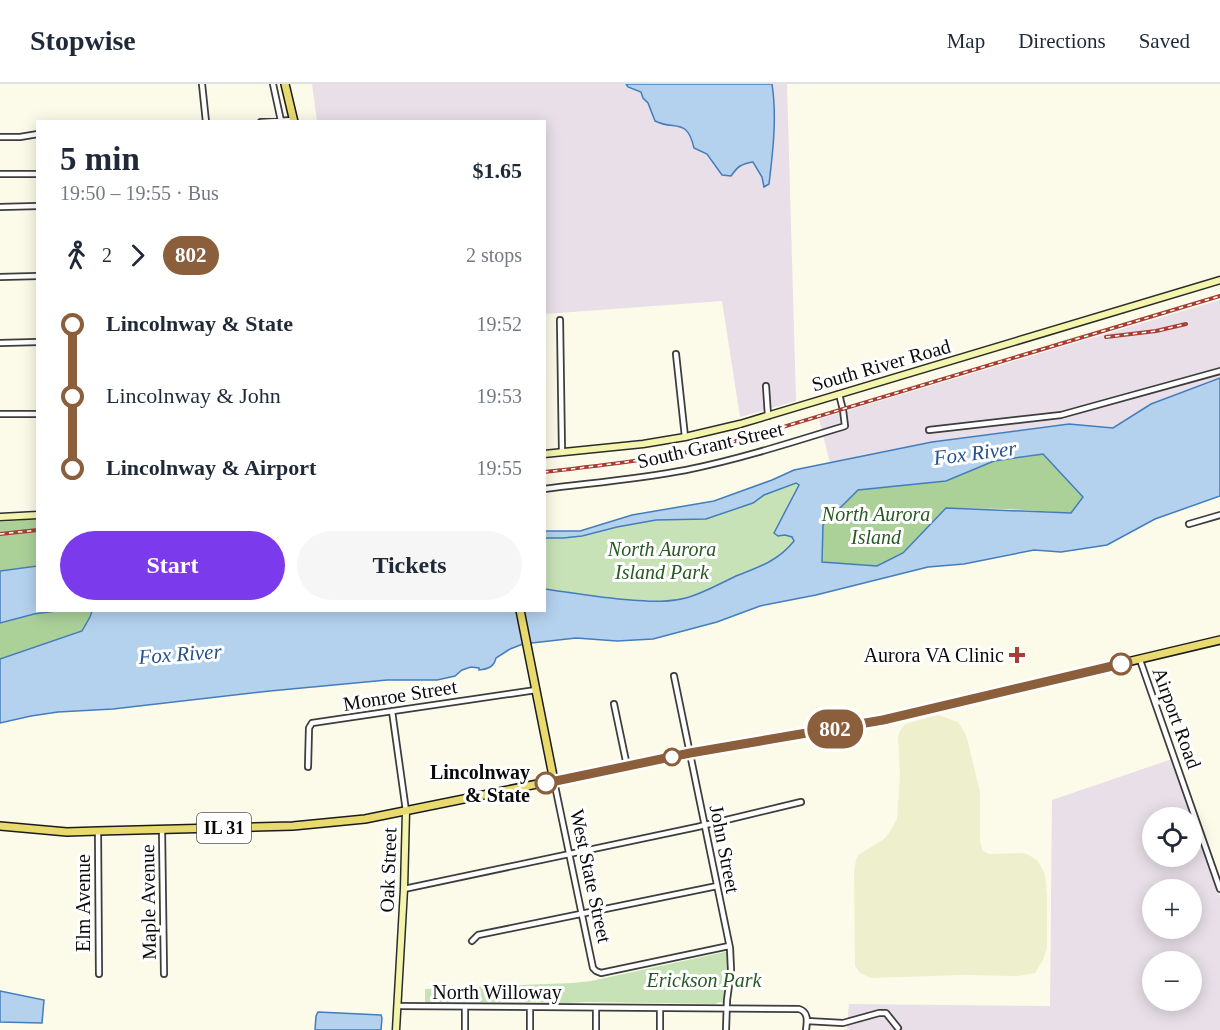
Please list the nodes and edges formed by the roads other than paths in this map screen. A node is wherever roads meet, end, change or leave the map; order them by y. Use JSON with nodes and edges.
{"nodes":[{"id":1,"x":202,"y":84,"type":"edge"},
{"id":2,"x":273,"y":84,"type":"edge"},
{"id":3,"x":285,"y":84,"type":"edge"},
{"id":4,"x":206,"y":120,"type":"edge"},
{"id":5,"x":281,"y":120,"type":"edge"},
{"id":6,"x":294,"y":120,"type":"edge"},
{"id":7,"x":36,"y":134,"type":"edge"},
{"id":8,"x":0,"y":137,"type":"edge"},
{"id":9,"x":0,"y":174,"type":"edge"},
{"id":10,"x":36,"y":174,"type":"edge"},
{"id":11,"x":0,"y":207,"type":"edge"},
{"id":12,"x":36,"y":207,"type":"edge"},
{"id":13,"x":36,"y":276,"type":"edge"},
{"id":14,"x":0,"y":277,"type":"edge"},
{"id":15,"x":1220,"y":280,"type":"edge"},
{"id":16,"x":560,"y":320,"type":"dead end"},
{"id":17,"x":36,"y":342,"type":"edge"},
{"id":18,"x":0,"y":343,"type":"edge"},
{"id":19,"x":676,"y":354,"type":"dead end"},
{"id":20,"x":1220,"y":371,"type":"edge"},
{"id":21,"x":766,"y":386,"type":"dead end"},
{"id":22,"x":839,"y":394,"type":"junction"},
{"id":23,"x":0,"y":414,"type":"edge"},
{"id":24,"x":36,"y":414,"type":"edge"},
{"id":25,"x":768,"y":416,"type":"junction"},
{"id":26,"x":929,"y":430,"type":"dead end"},
{"id":27,"x":685,"y":436,"type":"junction"},
{"id":28,"x":562,"y":452,"type":"junction"},
{"id":29,"x":546,"y":454,"type":"edge"},
{"id":30,"x":546,"y":489,"type":"edge"},
{"id":31,"x":36,"y":515,"type":"edge"},
{"id":32,"x":1220,"y":515,"type":"edge"},
{"id":33,"x":0,"y":517,"type":"edge"},
{"id":34,"x":1189,"y":524,"type":"dead end"},
{"id":35,"x":520,"y":612,"type":"edge"},
{"id":36,"x":1220,"y":640,"type":"edge"},
{"id":37,"x":1140,"y":660,"type":"junction"},
{"id":38,"x":674,"y":676,"type":"dead end"},
{"id":39,"x":536,"y":690,"type":"junction"},
{"id":40,"x":614,"y":704,"type":"dead end"},
{"id":41,"x":392,"y":711,"type":"junction"},
{"id":42,"x":690,"y":753,"type":"junction"},
{"id":43,"x":308,"y":766,"type":"dead end"},
{"id":44,"x":627,"y":766,"type":"junction"},
{"id":45,"x":554,"y":781,"type":"junction"},
{"id":46,"x":801,"y":802,"type":"dead end"},
{"id":47,"x":406,"y":811,"type":"junction"},
{"id":48,"x":705,"y":825,"type":"junction"},
{"id":49,"x":0,"y":826,"type":"edge"},
{"id":50,"x":162,"y":830,"type":"junction"},
{"id":51,"x":98,"y":831,"type":"junction"},
{"id":52,"x":569,"y":853,"type":"junction"},
{"id":53,"x":717,"y":886,"type":"junction"},
{"id":54,"x":404,"y":889,"type":"junction"},
{"id":55,"x":1220,"y":889,"type":"edge"},
{"id":56,"x":581,"y":914,"type":"junction"},
{"id":57,"x":472,"y":940,"type":"dead end"},
{"id":58,"x":729,"y":946,"type":"junction"},
{"id":59,"x":99,"y":974,"type":"dead end"},
{"id":60,"x":164,"y":974,"type":"dead end"},
{"id":61,"x":398,"y":1006,"type":"junction"},
{"id":62,"x":465,"y":1007,"type":"junction"},
{"id":63,"x":530,"y":1008,"type":"junction"},
{"id":64,"x":596,"y":1008,"type":"junction"},
{"id":65,"x":660,"y":1008,"type":"junction"},
{"id":66,"x":726,"y":1009,"type":"junction"},
{"id":67,"x":807,"y":1021,"type":"junction"},
{"id":68,"x":898,"y":1028,"type":"dead end"},
{"id":69,"x":396,"y":1030,"type":"edge"},
{"id":70,"x":465,"y":1030,"type":"edge"},
{"id":71,"x":530,"y":1030,"type":"edge"},
{"id":72,"x":596,"y":1030,"type":"edge"},
{"id":73,"x":660,"y":1030,"type":"edge"},
{"id":74,"x":726,"y":1030,"type":"edge"},
{"id":75,"x":806,"y":1030,"type":"edge"}],
"edges":[{"from":1,"to":4,"type":"street"},
{"from":2,"to":5,"type":"street"},
{"from":3,"to":6,"type":"main road"},
{"from":7,"to":8,"type":"street"},
{"from":9,"to":10,"type":"street"},
{"from":11,"to":12,"type":"street"},
{"from":13,"to":14,"type":"street"},
{"from":15,"to":22,"type":"main road","name":"South River Road"},
{"from":16,"to":28,"type":"street"},
{"from":17,"to":18,"type":"street"},
{"from":19,"to":27,"type":"street"},
{"from":20,"to":26,"type":"street"},
{"from":21,"to":25,"type":"street"},
{"from":22,"to":25,"type":"main road","name":"South River Road"},
{"from":22,"to":30,"type":"street","name":"South Grant Street"},
{"from":23,"to":24,"type":"street"},
{"from":25,"to":27,"type":"main road","name":"South River Road"},
{"from":27,"to":28,"type":"main road","name":"South River Road"},
{"from":28,"to":29,"type":"main road","name":"South River Road"},
{"from":31,"to":33,"type":"main road"},
{"from":32,"to":34,"type":"street"},
{"from":35,"to":39,"type":"main road","name":"West State Street"},
{"from":36,"to":37,"type":"main road","number":"IL 31"},
{"from":37,"to":42,"type":"main road","number":"IL 31"},
{"from":37,"to":55,"type":"street","name":"Airport Road"},
{"from":38,"to":42,"type":"street","name":"John Street"},
{"from":39,"to":41,"type":"street","name":"Monroe Street"},
{"from":39,"to":45,"type":"main road","name":"West State Street"},
{"from":40,"to":44,"type":"street"},
{"from":41,"to":43,"type":"street","name":"Monroe Street"},
{"from":41,"to":47,"type":"street","name":"Oak Street"},
{"from":42,"to":44,"type":"main road","number":"IL 31"},
{"from":42,"to":48,"type":"street","name":"John Street"},
{"from":44,"to":45,"type":"main road","number":"IL 31"},
{"from":45,"to":47,"type":"main road","number":"IL 31"},
{"from":45,"to":52,"type":"street","name":"West State Street"},
{"from":46,"to":48,"type":"street"},
{"from":47,"to":50,"type":"main road","number":"IL 31"},
{"from":47,"to":54,"type":"main road","name":"Oak Street"},
{"from":48,"to":52,"type":"street"},
{"from":48,"to":53,"type":"street","name":"John Street"},
{"from":49,"to":51,"type":"main road","number":"IL 31"},
{"from":50,"to":51,"type":"main road","number":"IL 31"},
{"from":50,"to":60,"type":"street","name":"Maple Avenue"},
{"from":51,"to":59,"type":"street","name":"Elm Avenue"},
{"from":52,"to":54,"type":"street"},
{"from":52,"to":56,"type":"street","name":"West State Street"},
{"from":53,"to":56,"type":"street"},
{"from":53,"to":58,"type":"street","name":"John Street"},
{"from":54,"to":61,"type":"main road","name":"Oak Street"},
{"from":56,"to":57,"type":"street"},
{"from":56,"to":58,"type":"street","name":"West State Street"},
{"from":58,"to":66,"type":"street","name":"John Street"},
{"from":61,"to":62,"type":"street","name":"North Willoway"},
{"from":61,"to":69,"type":"main road","name":"Oak Street"},
{"from":62,"to":63,"type":"street","name":"North Willoway"},
{"from":62,"to":70,"type":"street"},
{"from":63,"to":64,"type":"street","name":"North Willoway"},
{"from":63,"to":71,"type":"street"},
{"from":64,"to":65,"type":"street","name":"North Willoway"},
{"from":64,"to":72,"type":"street"},
{"from":65,"to":66,"type":"street","name":"North Willoway"},
{"from":65,"to":73,"type":"street"},
{"from":66,"to":67,"type":"street","name":"North Willoway"},
{"from":66,"to":74,"type":"street","name":"John Street"},
{"from":67,"to":68,"type":"street"},
{"from":67,"to":75,"type":"street"}]}
